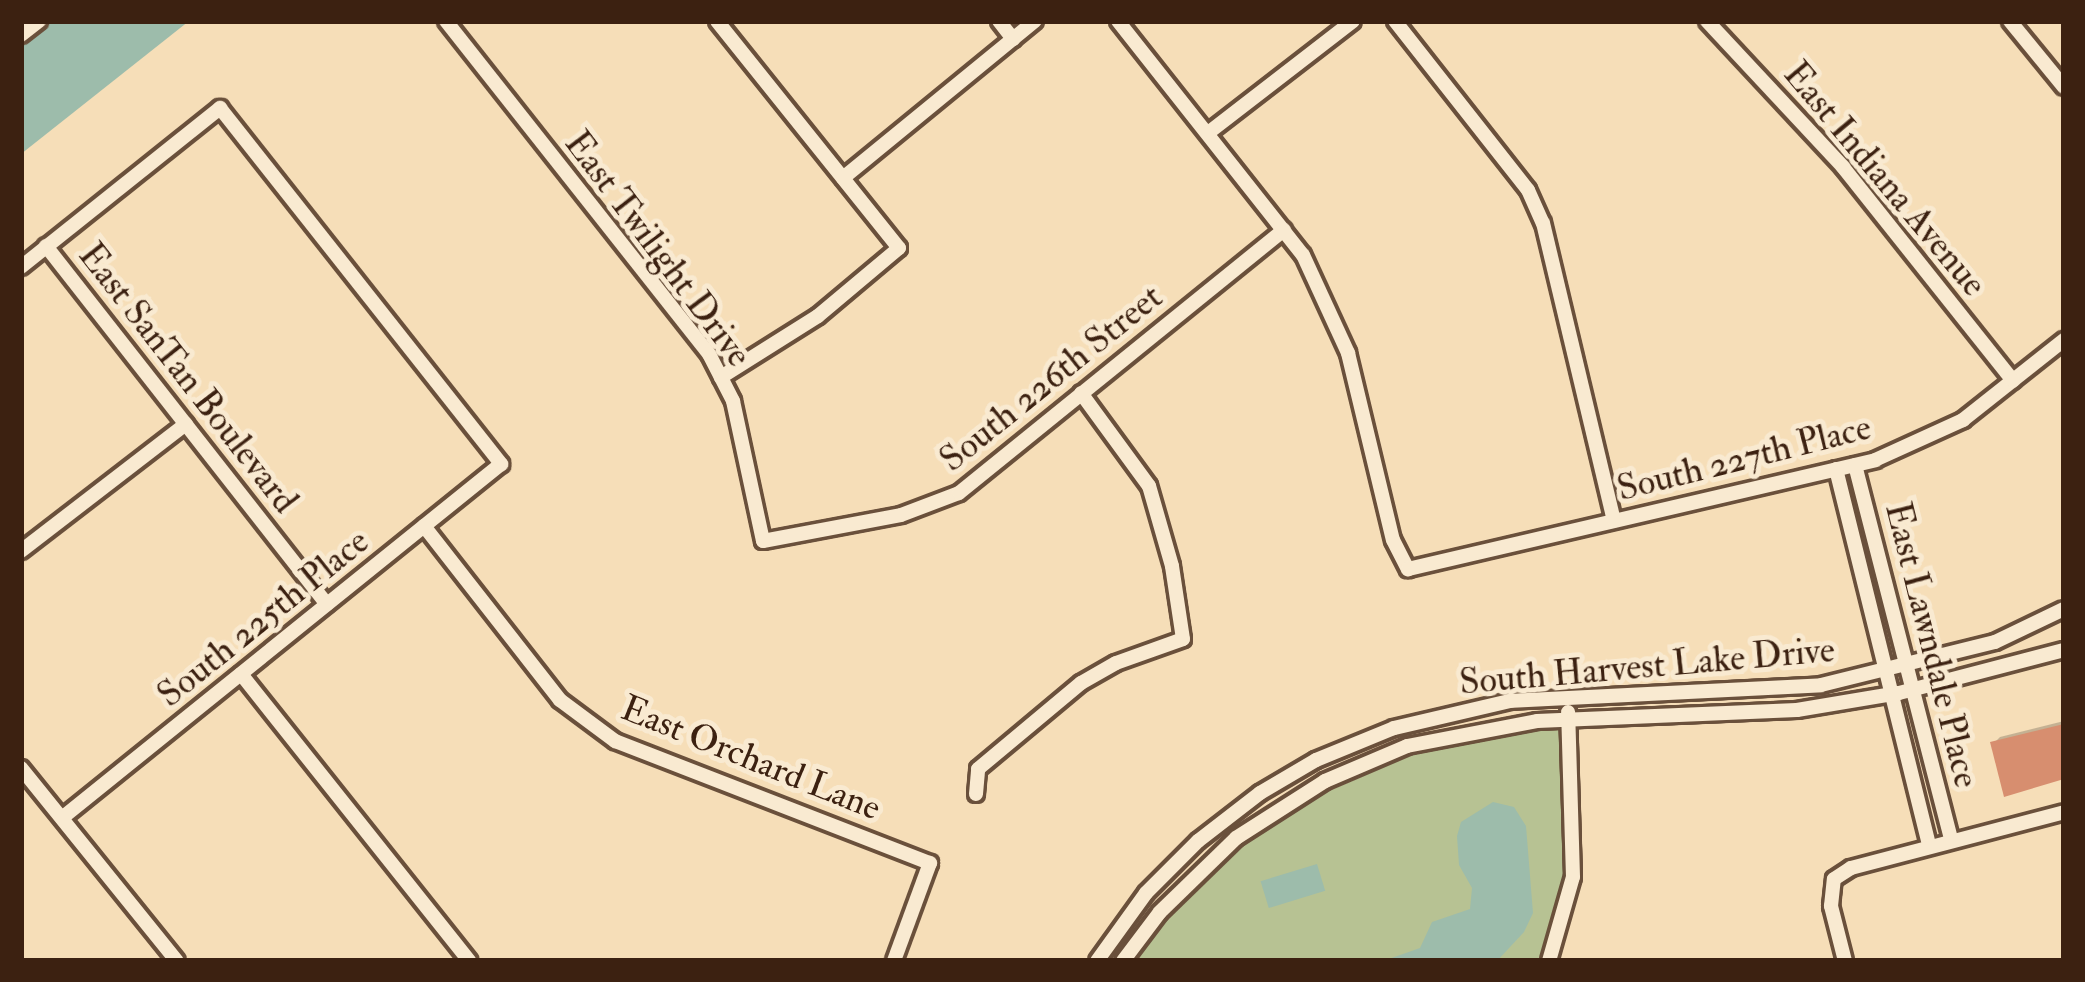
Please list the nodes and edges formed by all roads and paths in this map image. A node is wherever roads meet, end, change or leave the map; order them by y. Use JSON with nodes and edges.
{"nodes":[{"id":1,"x":39,"y":21,"type":"edge"},
{"id":2,"x":446,"y":21,"type":"edge"},
{"id":3,"x":717,"y":21,"type":"edge"},
{"id":4,"x":998,"y":21,"type":"edge"},
{"id":5,"x":1035,"y":21,"type":"edge"},
{"id":6,"x":1118,"y":21,"type":"edge"},
{"id":7,"x":1353,"y":21,"type":"edge"},
{"id":8,"x":1395,"y":21,"type":"edge"},
{"id":9,"x":1707,"y":21,"type":"edge"},
{"id":10,"x":2011,"y":21,"type":"edge"},
{"id":11,"x":21,"y":35,"type":"edge"},
{"id":12,"x":1013,"y":39,"type":"junction"},
{"id":13,"x":2064,"y":87,"type":"edge"},
{"id":14,"x":1208,"y":133,"type":"junction"},
{"id":15,"x":843,"y":178,"type":"junction"},
{"id":16,"x":1284,"y":230,"type":"junction"},
{"id":17,"x":46,"y":246,"type":"junction"},
{"id":18,"x":21,"y":267,"type":"edge"},
{"id":19,"x":2064,"y":340,"type":"edge"},
{"id":20,"x":721,"y":377,"type":"junction"},
{"id":21,"x":2013,"y":381,"type":"junction"},
{"id":22,"x":1081,"y":393,"type":"junction"},
{"id":23,"x":186,"y":424,"type":"junction"},
{"id":24,"x":1855,"y":465,"type":"junction"},
{"id":25,"x":1836,"y":469,"type":"junction"},
{"id":26,"x":1614,"y":521,"type":"junction"},
{"id":27,"x":424,"y":526,"type":"junction"},
{"id":28,"x":763,"y":541,"type":"joint"},
{"id":29,"x":21,"y":551,"type":"edge"},
{"id":30,"x":327,"y":604,"type":"junction"},
{"id":31,"x":2064,"y":608,"type":"edge"},
{"id":32,"x":2064,"y":650,"type":"edge"},
{"id":33,"x":1906,"y":667,"type":"junction"},
{"id":34,"x":1884,"y":672,"type":"junction"},
{"id":35,"x":241,"y":674,"type":"junction"},
{"id":36,"x":1912,"y":690,"type":"junction"},
{"id":37,"x":1890,"y":695,"type":"junction"},
{"id":38,"x":1568,"y":698,"type":"junction"},
{"id":39,"x":1568,"y":720,"type":"junction"},
{"id":40,"x":21,"y":768,"type":"edge"},
{"id":41,"x":976,"y":794,"type":"dead end"},
{"id":42,"x":2064,"y":812,"type":"edge"},
{"id":43,"x":62,"y":818,"type":"junction"},
{"id":44,"x":1951,"y":841,"type":"junction"},
{"id":45,"x":1929,"y":845,"type":"junction"},
{"id":46,"x":177,"y":961,"type":"edge"},
{"id":47,"x":469,"y":961,"type":"edge"},
{"id":48,"x":894,"y":961,"type":"edge"},
{"id":49,"x":1097,"y":961,"type":"edge"},
{"id":50,"x":1123,"y":961,"type":"edge"},
{"id":51,"x":1549,"y":961,"type":"edge"},
{"id":52,"x":1845,"y":961,"type":"edge"}],
"edges":[{"from":1,"to":11,"type":"street"},
{"from":2,"to":20,"type":"street","name":"East Twilight Drive"},
{"from":3,"to":15,"type":"street"},
{"from":4,"to":12,"type":"street"},
{"from":5,"to":12,"type":"street"},
{"from":6,"to":14,"type":"street"},
{"from":7,"to":14,"type":"street"},
{"from":8,"to":26,"type":"street"},
{"from":9,"to":21,"type":"street","name":"East Indiana Avenue"},
{"from":10,"to":13,"type":"street"},
{"from":12,"to":15,"type":"street"},
{"from":14,"to":16,"type":"street"},
{"from":15,"to":20,"type":"street"},
{"from":16,"to":22,"type":"street","name":"South 226th Street"},
{"from":16,"to":26,"type":"street","name":"South 227th Place"},
{"from":17,"to":18,"type":"street"},
{"from":17,"to":23,"type":"street","name":"East SanTan Boulevard"},
{"from":17,"to":27,"type":"street","name":"South 225th Place"},
{"from":19,"to":21,"type":"street","name":"South 227th Place"},
{"from":20,"to":28,"type":"street","name":"East Twilight Drive"},
{"from":21,"to":24,"type":"street","name":"South 227th Place"},
{"from":22,"to":28,"type":"street","name":"South 226th Street"},
{"from":22,"to":41,"type":"street"},
{"from":23,"to":29,"type":"street"},
{"from":23,"to":30,"type":"street","name":"East SanTan Boulevard"},
{"from":24,"to":25,"type":"street","name":"South 227th Place"},
{"from":24,"to":33,"type":"street","name":"East Lawndale Place"},
{"from":25,"to":26,"type":"street","name":"South 227th Place"},
{"from":25,"to":34,"type":"street","name":"East Lawndale Place"},
{"from":27,"to":30,"type":"street","name":"South 225th Place"},
{"from":27,"to":48,"type":"street","name":"East Orchard Lane"},
{"from":30,"to":35,"type":"street","name":"South 225th Place"},
{"from":31,"to":33,"type":"street","name":"South Harvest Lake Drive"},
{"from":32,"to":36,"type":"street","name":"South Harvest Lake Drive"},
{"from":33,"to":34,"type":"street","name":"South Harvest Lake Drive"},
{"from":33,"to":36,"type":"street","name":"East Lawndale Place"},
{"from":34,"to":37,"type":"street","name":"East Lawndale Place"},
{"from":34,"to":38,"type":"street","name":"South Harvest Lake Drive"},
{"from":35,"to":43,"type":"street","name":"South 225th Place"},
{"from":35,"to":47,"type":"street"},
{"from":36,"to":37,"type":"street","name":"South Harvest Lake Drive"},
{"from":36,"to":44,"type":"street","name":"East Lawndale Place"},
{"from":37,"to":39,"type":"street","name":"South Harvest Lake Drive"},
{"from":37,"to":45,"type":"street","name":"East Lawndale Place"},
{"from":38,"to":39,"type":"street"},
{"from":38,"to":49,"type":"street","name":"South Harvest Lake Drive"},
{"from":39,"to":50,"type":"street","name":"South Harvest Lake Drive"},
{"from":39,"to":51,"type":"street"},
{"from":40,"to":43,"type":"street"},
{"from":42,"to":44,"type":"street"},
{"from":43,"to":46,"type":"street"},
{"from":44,"to":45,"type":"street"},
{"from":45,"to":52,"type":"street"}]}
